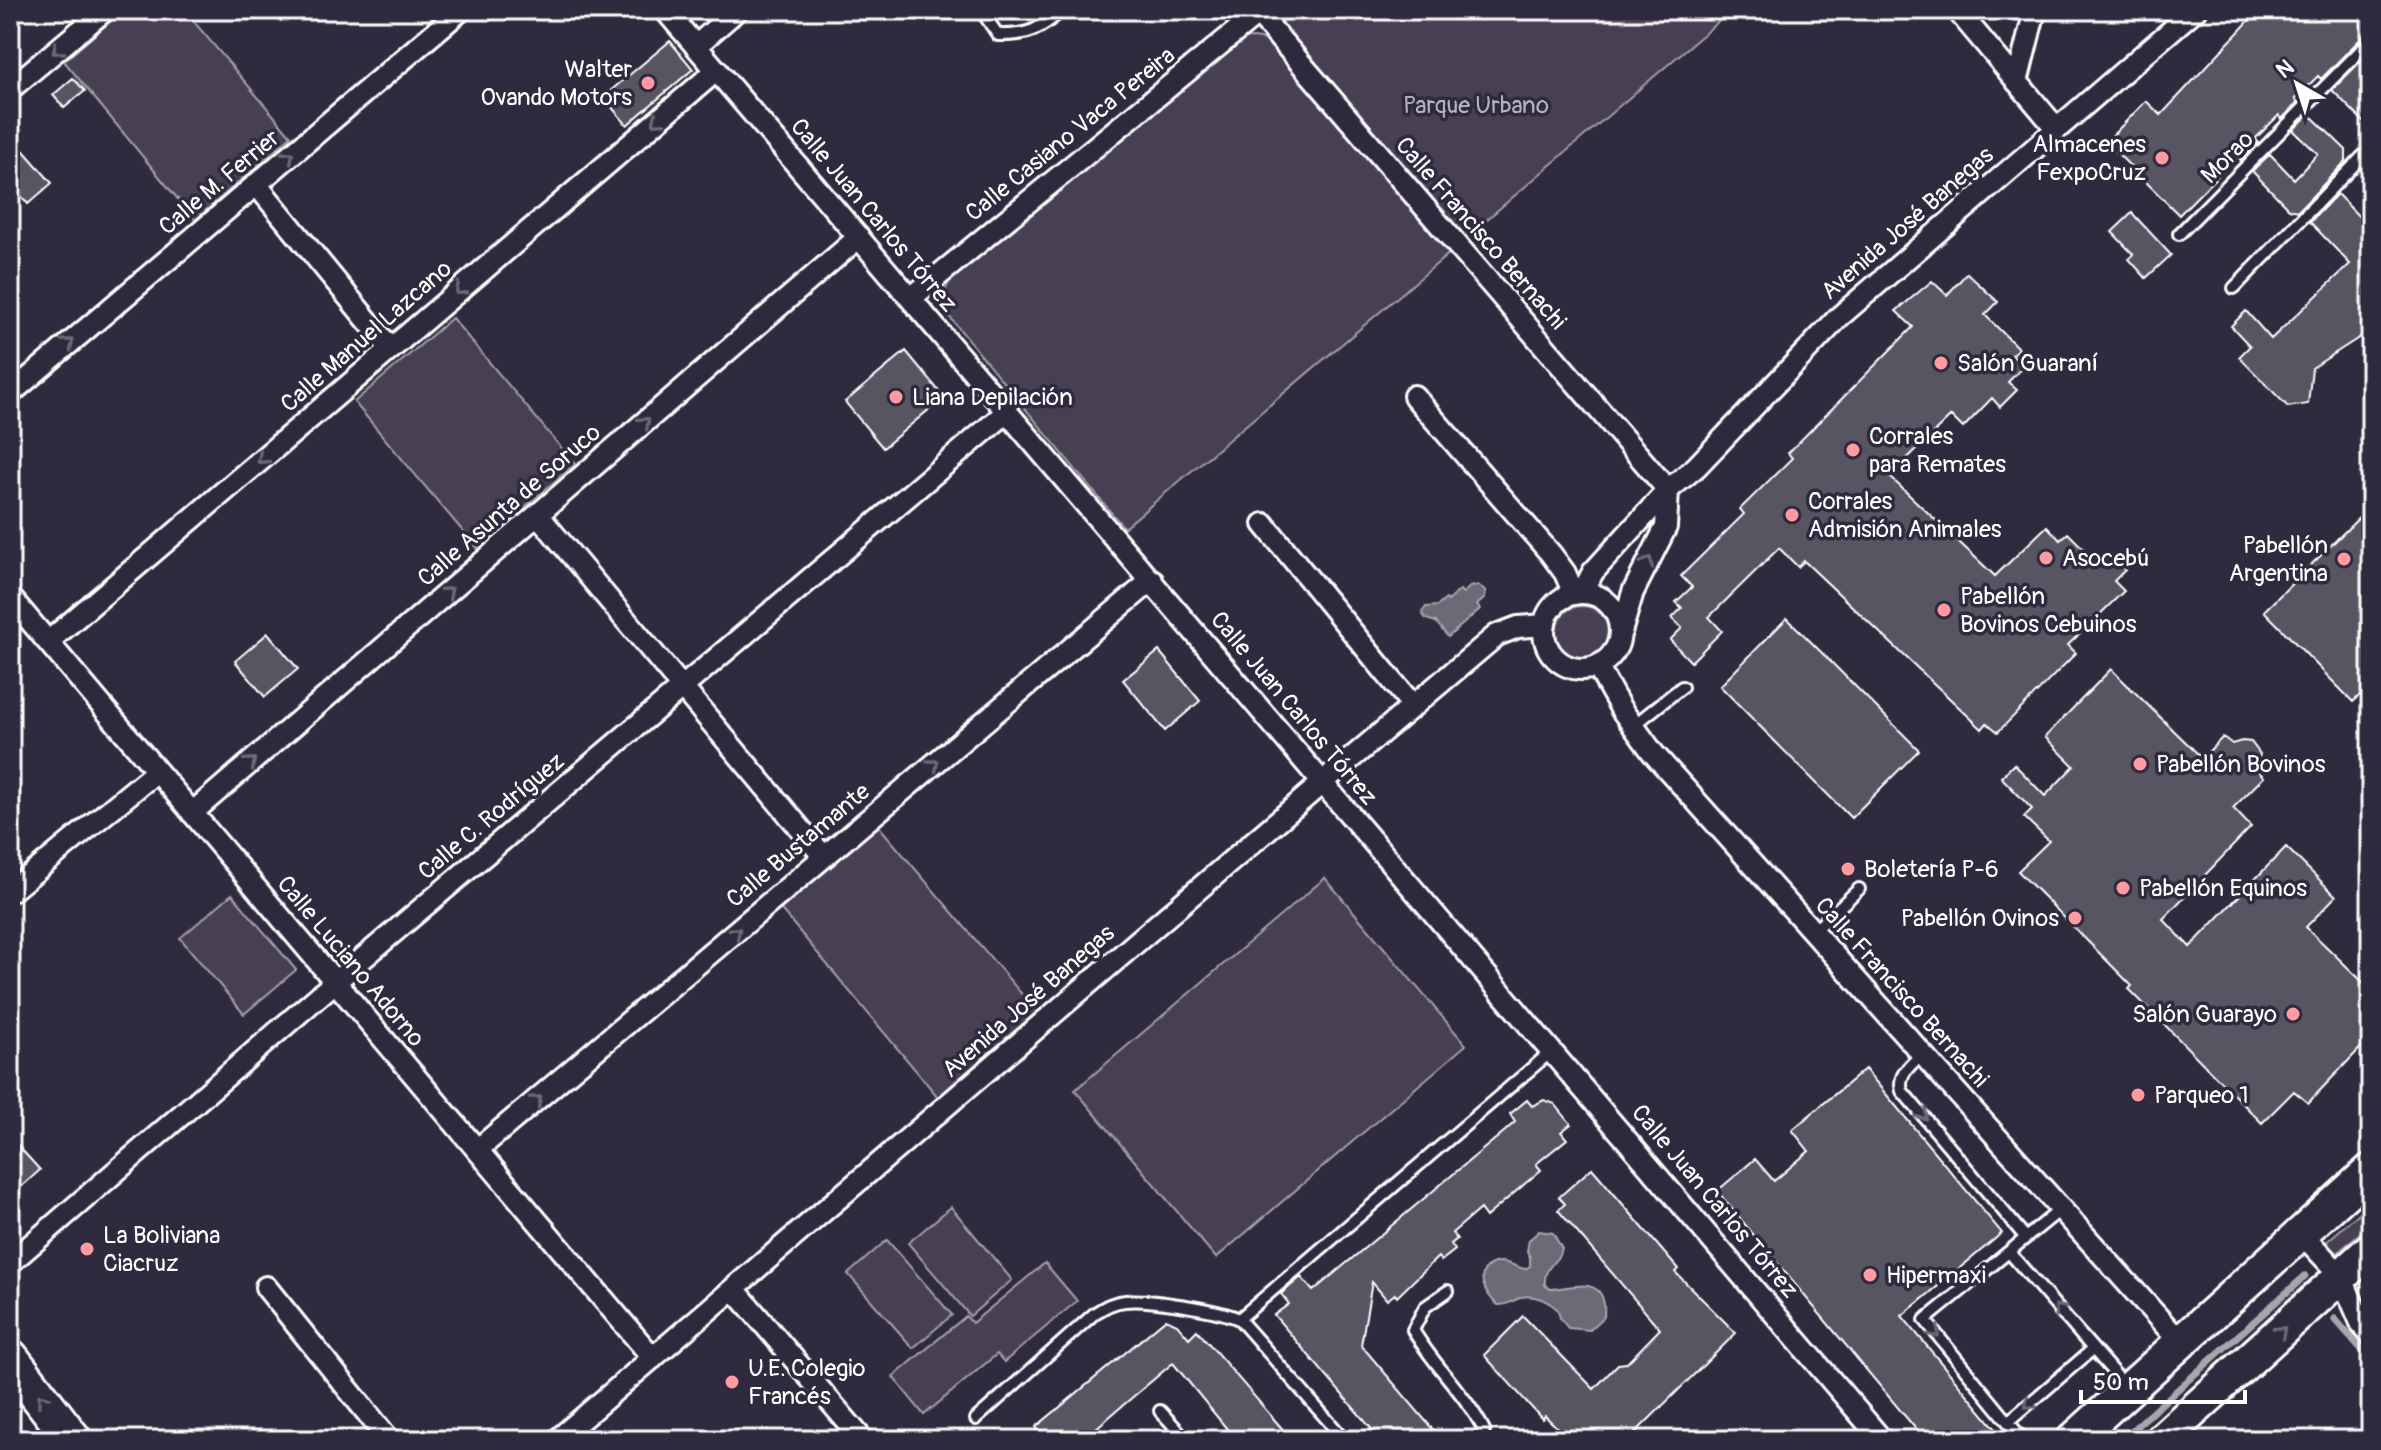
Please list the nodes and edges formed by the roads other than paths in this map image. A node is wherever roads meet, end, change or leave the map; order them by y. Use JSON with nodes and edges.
{"nodes":[{"id":1,"x":105,"y":10,"type":"edge"},
{"id":2,"x":461,"y":10,"type":"edge"},
{"id":3,"x":665,"y":10,"type":"edge"},
{"id":4,"x":737,"y":10,"type":"edge"},
{"id":5,"x":981,"y":10,"type":"edge"},
{"id":6,"x":1062,"y":10,"type":"edge"},
{"id":7,"x":1957,"y":10,"type":"edge"},
{"id":8,"x":2035,"y":10,"type":"edge"},
{"id":9,"x":2195,"y":10,"type":"edge"},
{"id":10,"x":1258,"y":11,"type":"edge"},
{"id":11,"x":2371,"y":40,"type":"edge"},
{"id":12,"x":696,"y":46,"type":"junction"},
{"id":13,"x":717,"y":70,"type":"junction"},
{"id":14,"x":2017,"y":82,"type":"junction"},
{"id":15,"x":10,"y":89,"type":"edge"},
{"id":16,"x":2056,"y":128,"type":"junction"},
{"id":17,"x":2363,"y":156,"type":"dead end"},
{"id":18,"x":256,"y":184,"type":"junction"},
{"id":19,"x":2179,"y":234,"type":"dead end"},
{"id":20,"x":859,"y":237,"type":"junction"},
{"id":21,"x":2234,"y":288,"type":"dead end"},
{"id":22,"x":911,"y":298,"type":"junction"},
{"id":23,"x":391,"y":349,"type":"junction"},
{"id":24,"x":10,"y":394,"type":"edge"},
{"id":25,"x":1414,"y":396,"type":"dead end"},
{"id":26,"x":1008,"y":411,"type":"junction"},
{"id":27,"x":1668,"y":490,"type":"junction"},
{"id":28,"x":538,"y":515,"type":"junction"},
{"id":29,"x":1264,"y":524,"type":"dead end"},
{"id":30,"x":1152,"y":580,"type":"junction"},
{"id":31,"x":1578,"y":593,"type":"junction"},
{"id":32,"x":10,"y":597,"type":"edge"},
{"id":33,"x":1545,"y":625,"type":"junction"},
{"id":34,"x":1620,"y":633,"type":"junction"},
{"id":35,"x":48,"y":642,"type":"junction"},
{"id":36,"x":1597,"y":666,"type":"junction"},
{"id":37,"x":1682,"y":687,"type":"dead end"},
{"id":38,"x":682,"y":688,"type":"junction"},
{"id":39,"x":1413,"y":706,"type":"junction"},
{"id":40,"x":1633,"y":726,"type":"junction"},
{"id":41,"x":157,"y":771,"type":"junction"},
{"id":42,"x":1322,"y":783,"type":"junction"},
{"id":43,"x":192,"y":813,"type":"junction"},
{"id":44,"x":824,"y":857,"type":"junction"},
{"id":45,"x":1859,"y":889,"type":"dead end"},
{"id":46,"x":10,"y":892,"type":"edge"},
{"id":47,"x":1813,"y":932,"type":"junction"},
{"id":48,"x":335,"y":982,"type":"junction"},
{"id":49,"x":1553,"y":1050,"type":"junction"},
{"id":50,"x":1922,"y":1054,"type":"junction"},
{"id":51,"x":477,"y":1150,"type":"junction"},
{"id":52,"x":2371,"y":1170,"type":"edge"},
{"id":53,"x":2060,"y":1210,"type":"junction"},
{"id":54,"x":2301,"y":1233,"type":"junction"},
{"id":55,"x":2026,"y":1238,"type":"junction"},
{"id":56,"x":2371,"y":1249,"type":"edge"},
{"id":57,"x":2009,"y":1252,"type":"junction"},
{"id":58,"x":10,"y":1263,"type":"edge"},
{"id":59,"x":2341,"y":1276,"type":"junction"},
{"id":60,"x":266,"y":1287,"type":"dead end"},
{"id":61,"x":734,"y":1289,"type":"junction"},
{"id":62,"x":1448,"y":1291,"type":"dead end"},
{"id":63,"x":1239,"y":1319,"type":"junction"},
{"id":64,"x":2371,"y":1335,"type":"edge"},
{"id":65,"x":2181,"y":1343,"type":"junction"},
{"id":66,"x":2093,"y":1349,"type":"junction"},
{"id":67,"x":10,"y":1358,"type":"edge"},
{"id":68,"x":653,"y":1358,"type":"junction"},
{"id":69,"x":2128,"y":1390,"type":"junction"},
{"id":70,"x":1160,"y":1411,"type":"dead end"},
{"id":71,"x":976,"y":1419,"type":"dead end"},
{"id":72,"x":2008,"y":1422,"type":"junction"},
{"id":73,"x":73,"y":1440,"type":"edge"},
{"id":74,"x":389,"y":1440,"type":"edge"},
{"id":75,"x":557,"y":1440,"type":"edge"},
{"id":76,"x":863,"y":1440,"type":"edge"},
{"id":77,"x":1187,"y":1440,"type":"edge"},
{"id":78,"x":1345,"y":1440,"type":"edge"},
{"id":79,"x":1479,"y":1440,"type":"edge"},
{"id":80,"x":1882,"y":1440,"type":"edge"},
{"id":81,"x":2023,"y":1440,"type":"edge"},
{"id":82,"x":2073,"y":1440,"type":"edge"},
{"id":83,"x":2161,"y":1440,"type":"edge"}],
"edges":[{"from":1,"to":15,"type":"street","one_way":true},
{"from":18,"to":2,"type":"street","name":"Calle M. Ferrier","one_way":true},
{"from":3,"to":12,"type":"street","name":"Calle Juan Carlos Tórrez"},
{"from":4,"to":12,"type":"street"},
{"from":5,"to":6,"type":"lane"},
{"from":7,"to":14,"type":"street"},
{"from":8,"to":14,"type":"street"},
{"from":9,"to":16,"type":"street","name":"Avenida José Banegas"},
{"from":10,"to":22,"type":"street","name":"Calle Casiano Vaca Pereira"},
{"from":10,"to":27,"type":"street","name":"Calle Francisco Bernachi"},
{"from":11,"to":19,"type":"lane","name":"Morao"},
{"from":12,"to":13,"type":"street","name":"Calle Juan Carlos Tórrez"},
{"from":13,"to":20,"type":"street","name":"Calle Juan Carlos Tórrez"},
{"from":13,"to":23,"type":"street","name":"Calle Manuel Lazcano","one_way":true},
{"from":14,"to":16,"type":"street"},
{"from":16,"to":27,"type":"street","name":"Avenida José Banegas"},
{"from":17,"to":21,"type":"lane"},
{"from":18,"to":23,"type":"street"},
{"from":24,"to":18,"type":"street","name":"Calle M. Ferrier","one_way":true},
{"from":20,"to":22,"type":"street","name":"Calle Juan Carlos Tórrez"},
{"from":28,"to":20,"type":"street","name":"Calle Asunta de Soruco","one_way":true},
{"from":22,"to":26,"type":"street","name":"Calle Juan Carlos Tórrez"},
{"from":23,"to":35,"type":"street","name":"Calle Manuel Lazcano","one_way":true},
{"from":25,"to":31,"type":"street"},
{"from":26,"to":30,"type":"street","name":"Calle Juan Carlos Tórrez"},
{"from":26,"to":38,"type":"street","name":"Calle C. Rodríguez"},
{"from":27,"to":31,"type":"street","name":"Avenida José Banegas"},
{"from":34,"to":27,"type":"street","one_way":true},
{"from":28,"to":38,"type":"street"},
{"from":43,"to":28,"type":"street","name":"Calle Asunta de Soruco","one_way":true},
{"from":29,"to":39,"type":"street"},
{"from":30,"to":42,"type":"street","name":"Calle Juan Carlos Tórrez"},
{"from":44,"to":30,"type":"street","name":"Calle Bustamante","one_way":true},
{"from":31,"to":33,"type":"street"},
{"from":31,"to":34,"type":"street"},
{"from":32,"to":35,"type":"street","name":"Calle Luciano Adorno"},
{"from":33,"to":36,"type":"street"},
{"from":33,"to":39,"type":"street","name":"Avenida José Banegas"},
{"from":34,"to":36,"type":"street"},
{"from":35,"to":41,"type":"street","name":"Calle Luciano Adorno"},
{"from":36,"to":40,"type":"street","name":"Calle Francisco Bernachi"},
{"from":37,"to":40,"type":"lane"},
{"from":38,"to":44,"type":"street"},
{"from":38,"to":48,"type":"street","name":"Calle C. Rodríguez"},
{"from":39,"to":42,"type":"street","name":"Avenida José Banegas"},
{"from":40,"to":47,"type":"street","name":"Calle Francisco Bernachi"},
{"from":41,"to":43,"type":"street","name":"Calle Luciano Adorno"},
{"from":41,"to":46,"type":"street"},
{"from":42,"to":49,"type":"street","name":"Calle Juan Carlos Tórrez"},
{"from":42,"to":61,"type":"street","name":"Avenida José Banegas"},
{"from":43,"to":48,"type":"street","name":"Calle Luciano Adorno"},
{"from":51,"to":44,"type":"street","name":"Calle Bustamante","one_way":true},
{"from":45,"to":47,"type":"lane"},
{"from":47,"to":50,"type":"street","name":"Calle Francisco Bernachi"},
{"from":48,"to":51,"type":"street","name":"Calle Luciano Adorno"},
{"from":48,"to":58,"type":"street","name":"Calle C. Rodríguez"},
{"from":49,"to":63,"type":"lane"},
{"from":49,"to":80,"type":"street","name":"Calle Juan Carlos Tórrez"},
{"from":50,"to":53,"type":"street","name":"Calle Francisco Bernachi"},
{"from":50,"to":55,"type":"lane","one_way":true},
{"from":51,"to":68,"type":"street","name":"Calle Luciano Adorno"},
{"from":52,"to":54,"type":"main road"},
{"from":53,"to":55,"type":"lane"},
{"from":53,"to":65,"type":"street","name":"Calle Francisco Bernachi"},
{"from":54,"to":59,"type":"street"},
{"from":54,"to":65,"type":"main road"},
{"from":55,"to":57,"type":"lane"},
{"from":56,"to":59,"type":"main road"},
{"from":66,"to":57,"type":"lane","one_way":true},
{"from":57,"to":72,"type":"lane","one_way":true},
{"from":59,"to":64,"type":"street"},
{"from":83,"to":59,"type":"main road","one_way":true},
{"from":60,"to":74,"type":"street"},
{"from":61,"to":68,"type":"street","name":"Avenida José Banegas"},
{"from":61,"to":76,"type":"street"},
{"from":62,"to":79,"type":"lane"},
{"from":63,"to":71,"type":"lane"},
{"from":63,"to":78,"type":"lane"},
{"from":65,"to":69,"type":"main road"},
{"from":66,"to":69,"type":"lane"},
{"from":66,"to":72,"type":"lane","one_way":true},
{"from":73,"to":67,"type":"highway","one_way":true},
{"from":68,"to":75,"type":"street","name":"Avenida José Banegas"},
{"from":69,"to":82,"type":"main road"},
{"from":70,"to":77,"type":"lane"},
{"from":72,"to":81,"type":"lane"}]}
